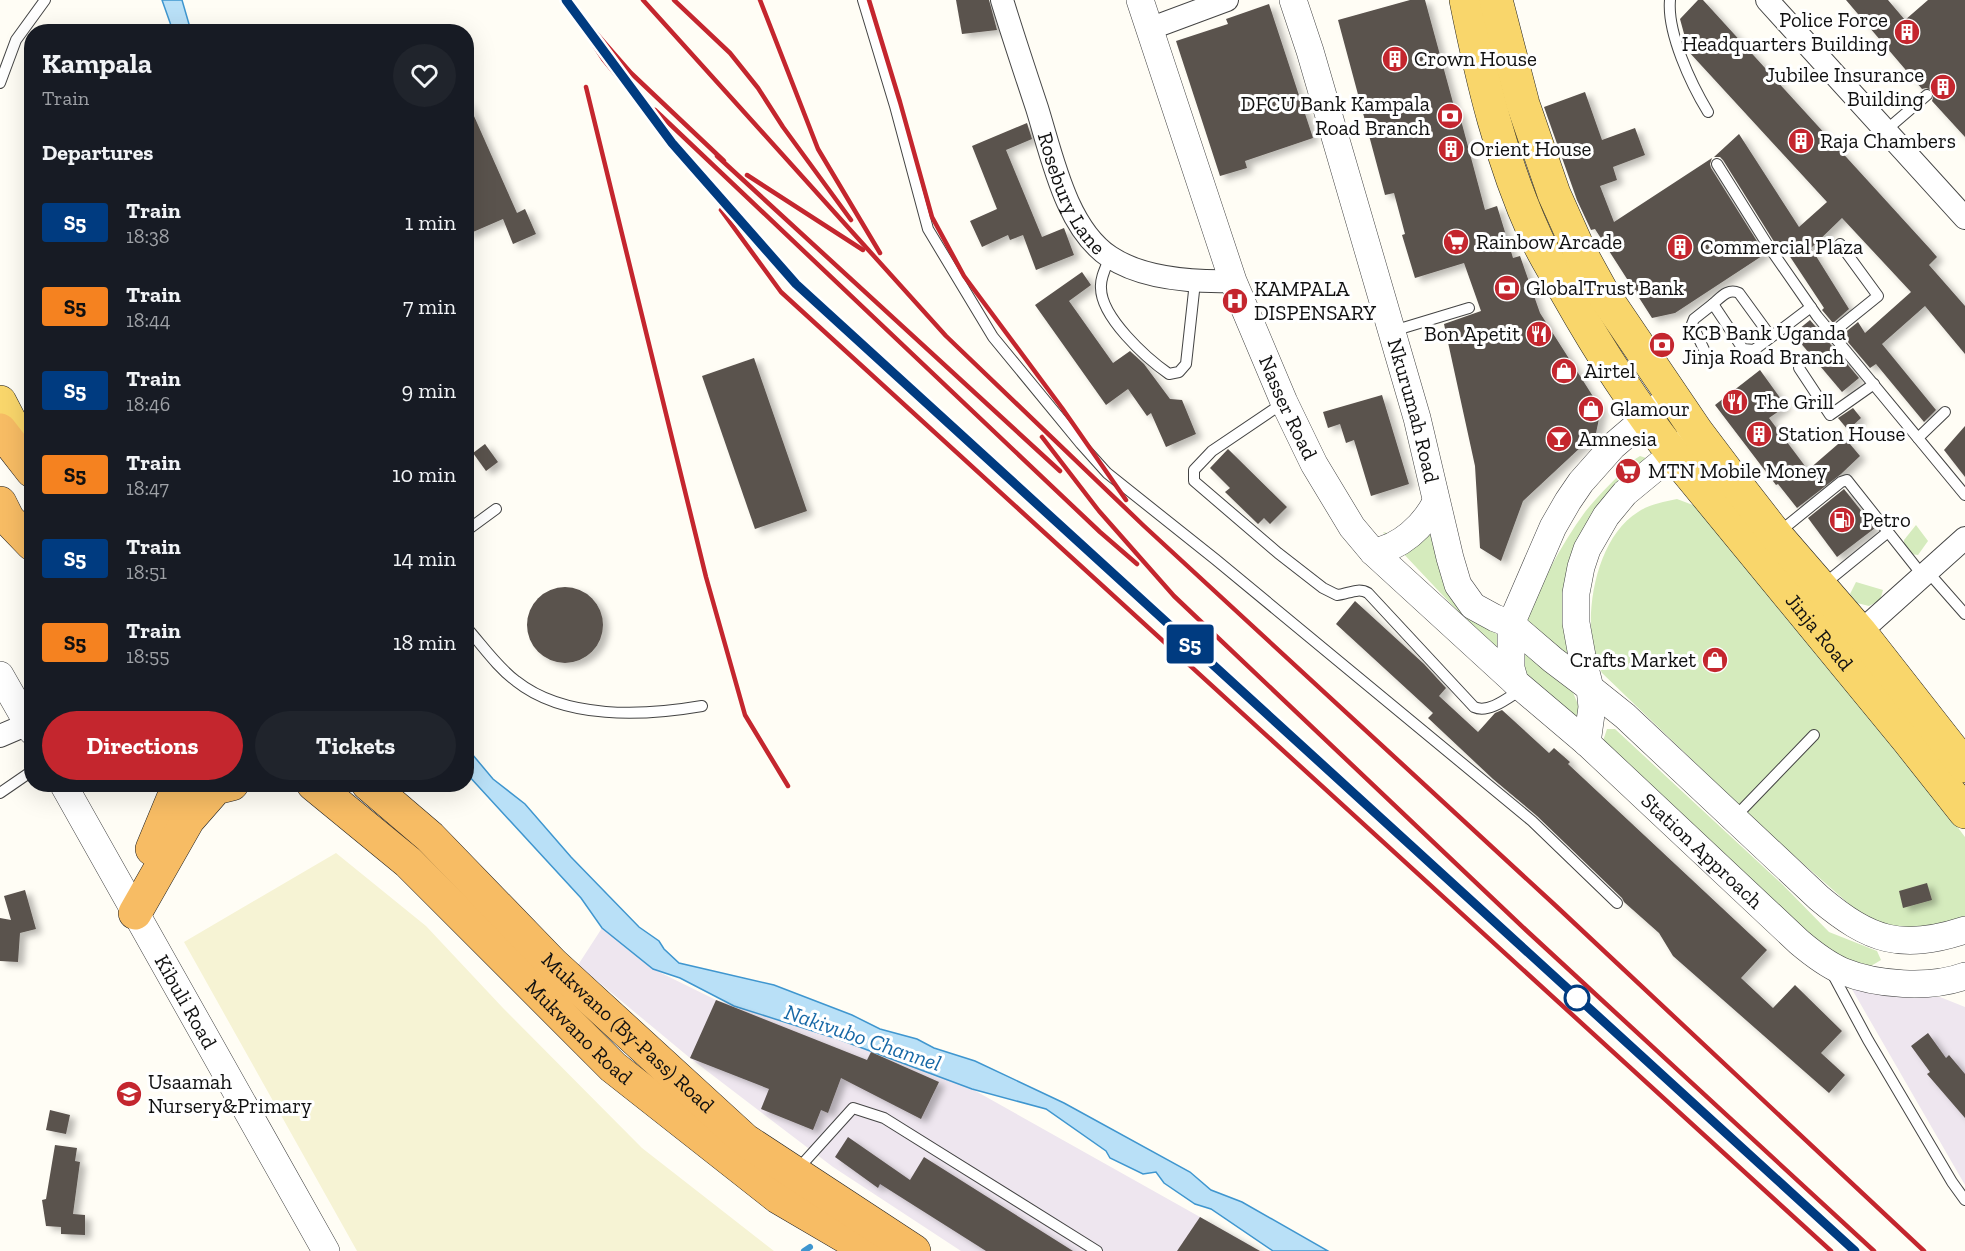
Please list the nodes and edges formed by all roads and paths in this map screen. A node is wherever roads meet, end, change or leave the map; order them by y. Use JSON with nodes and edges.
{"nodes":[{"id":1,"x":45,"y":0,"type":"edge"},
{"id":2,"x":862,"y":0,"type":"edge"},
{"id":3,"x":1002,"y":0,"type":"edge"},
{"id":4,"x":1140,"y":0,"type":"edge"},
{"id":5,"x":1227,"y":0,"type":"edge"},
{"id":6,"x":1293,"y":0,"type":"edge"},
{"id":7,"x":1466,"y":0,"type":"edge"},
{"id":8,"x":1496,"y":0,"type":"edge"},
{"id":9,"x":1670,"y":0,"type":"edge"},
{"id":10,"x":1767,"y":0,"type":"edge"},
{"id":11,"x":28,"y":24,"type":"edge"},
{"id":12,"x":24,"y":29,"type":"edge"},
{"id":13,"x":1149,"y":29,"type":"junction"},
{"id":14,"x":0,"y":83,"type":"edge"},
{"id":15,"x":1927,"y":95,"type":"dead end"},
{"id":16,"x":1708,"y":112,"type":"dead end"},
{"id":17,"x":1885,"y":131,"type":"junction"},
{"id":18,"x":1717,"y":164,"type":"dead end"},
{"id":19,"x":1965,"y":218,"type":"edge"},
{"id":20,"x":1840,"y":244,"type":"dead end"},
{"id":21,"x":1110,"y":257,"type":"junction"},
{"id":22,"x":1233,"y":281,"type":"junction"},
{"id":23,"x":1195,"y":282,"type":"junction"},
{"id":24,"x":1713,"y":304,"type":"junction"},
{"id":25,"x":1811,"y":307,"type":"junction"},
{"id":26,"x":1469,"y":308,"type":"dead end"},
{"id":27,"x":1392,"y":331,"type":"junction"},
{"id":28,"x":1832,"y":333,"type":"junction"},
{"id":29,"x":1771,"y":337,"type":"junction"},
{"id":30,"x":1707,"y":356,"type":"dead end"},
{"id":31,"x":1799,"y":368,"type":"dead end"},
{"id":32,"x":1874,"y":384,"type":"junction"},
{"id":33,"x":1673,"y":395,"type":"junction"},
{"id":34,"x":0,"y":402,"type":"edge"},
{"id":35,"x":1284,"y":402,"type":"junction"},
{"id":36,"x":1946,"y":412,"type":"dead end"},
{"id":37,"x":1645,"y":418,"type":"junction"},
{"id":38,"x":0,"y":430,"type":"edge"},
{"id":39,"x":1697,"y":432,"type":"junction"},
{"id":40,"x":1918,"y":438,"type":"junction"},
{"id":41,"x":24,"y":447,"type":"edge"},
{"id":42,"x":1673,"y":454,"type":"junction"},
{"id":43,"x":24,"y":461,"type":"edge"},
{"id":44,"x":1965,"y":495,"type":"edge"},
{"id":45,"x":1436,"y":502,"type":"junction"},
{"id":46,"x":496,"y":508,"type":"dead end"},
{"id":47,"x":3,"y":511,"type":"edge"},
{"id":48,"x":474,"y":525,"type":"edge"},
{"id":49,"x":1888,"y":532,"type":"junction"},
{"id":50,"x":24,"y":535,"type":"edge"},
{"id":51,"x":1776,"y":535,"type":"junction"},
{"id":52,"x":1964,"y":541,"type":"edge"},
{"id":53,"x":1372,"y":552,"type":"junction"},
{"id":54,"x":1925,"y":574,"type":"junction"},
{"id":55,"x":1820,"y":587,"type":"junction"},
{"id":56,"x":1965,"y":614,"type":"edge"},
{"id":57,"x":1510,"y":624,"type":"junction"},
{"id":58,"x":474,"y":636,"type":"edge"},
{"id":59,"x":1848,"y":643,"type":"junction"},
{"id":60,"x":0,"y":675,"type":"edge"},
{"id":61,"x":1518,"y":685,"type":"junction"},
{"id":62,"x":1590,"y":688,"type":"junction"},
{"id":63,"x":702,"y":706,"type":"dead end"},
{"id":64,"x":24,"y":717,"type":"edge"},
{"id":65,"x":24,"y":730,"type":"edge"},
{"id":66,"x":1814,"y":735,"type":"dead end"},
{"id":67,"x":0,"y":736,"type":"edge"},
{"id":68,"x":1587,"y":743,"type":"junction"},
{"id":69,"x":1965,"y":766,"type":"edge"},
{"id":70,"x":24,"y":776,"type":"edge"},
{"id":71,"x":67,"y":792,"type":"edge"},
{"id":72,"x":175,"y":792,"type":"edge"},
{"id":73,"x":212,"y":792,"type":"edge"},
{"id":74,"x":323,"y":792,"type":"edge"},
{"id":75,"x":377,"y":792,"type":"edge"},
{"id":76,"x":0,"y":793,"type":"edge"},
{"id":77,"x":1965,"y":812,"type":"edge"},
{"id":78,"x":1734,"y":818,"type":"junction"},
{"id":79,"x":1617,"y":903,"type":"dead end"},
{"id":80,"x":130,"y":904,"type":"junction"},
{"id":81,"x":1965,"y":930,"type":"edge"},
{"id":82,"x":1826,"y":962,"type":"junction"},
{"id":83,"x":1961,"y":985,"type":"edge"},
{"id":84,"x":795,"y":1173,"type":"junction"},
{"id":85,"x":1965,"y":1200,"type":"edge"},
{"id":86,"x":326,"y":1251,"type":"edge"},
{"id":87,"x":870,"y":1251,"type":"edge"},
{"id":88,"x":914,"y":1251,"type":"edge"},
{"id":89,"x":1097,"y":1251,"type":"edge"}],
"edges":[{"from":1,"to":11,"type":"lane"},
{"from":2,"to":79,"type":"lane"},
{"from":3,"to":21,"type":"street","name":"Rosebury Lane"},
{"from":4,"to":13,"type":"street","name":"Nasser Road"},
{"from":5,"to":13,"type":"street"},
{"from":6,"to":27,"type":"street","name":"Nkurumah Road"},
{"from":7,"to":37,"type":"main road","name":"Jinja Road"},
{"from":8,"to":33,"type":"main road","name":"Jinja Road"},
{"from":9,"to":16,"type":"lane"},
{"from":10,"to":17,"type":"street"},
{"from":12,"to":14,"type":"lane"},
{"from":13,"to":22,"type":"street","name":"Nasser Road"},
{"from":15,"to":17,"type":"lane"},
{"from":17,"to":19,"type":"street"},
{"from":18,"to":25,"type":"lane"},
{"from":20,"to":28,"type":"lane"},
{"from":21,"to":23,"type":"street","name":"Rosebury Lane"},
{"from":21,"to":23,"type":"lane"},
{"from":22,"to":23,"type":"street","name":"Rosebury Lane"},
{"from":22,"to":35,"type":"street","name":"Nasser Road"},
{"from":24,"to":29,"type":"lane"},
{"from":24,"to":29,"type":"lane"},
{"from":24,"to":30,"type":"lane"},
{"from":25,"to":28,"type":"lane"},
{"from":25,"to":29,"type":"lane"},
{"from":26,"to":27,"type":"lane"},
{"from":27,"to":45,"type":"street","name":"Nkurumah Road"},
{"from":28,"to":32,"type":"lane"},
{"from":31,"to":32,"type":"lane"},
{"from":32,"to":40,"type":"lane"},
{"from":33,"to":37,"type":"street"},
{"from":33,"to":39,"type":"main road","name":"Jinja Road"},
{"from":34,"to":41,"type":"main road"},
{"from":35,"to":53,"type":"street","name":"Nasser Road"},
{"from":35,"to":61,"type":"lane"},
{"from":36,"to":40,"type":"lane"},
{"from":37,"to":42,"type":"main road","name":"Jinja Road"},
{"from":37,"to":57,"type":"street"},
{"from":38,"to":43,"type":"highway"},
{"from":39,"to":42,"type":"street"},
{"from":39,"to":51,"type":"main road","name":"Jinja Road"},
{"from":40,"to":44,"type":"lane"},
{"from":42,"to":59,"type":"main road","name":"Jinja Road"},
{"from":42,"to":62,"type":"street"},
{"from":45,"to":53,"type":"street"},
{"from":45,"to":57,"type":"street","name":"Nkurumah Road"},
{"from":46,"to":48,"type":"lane"},
{"from":47,"to":50,"type":"highway"},
{"from":49,"to":51,"type":"lane"},
{"from":49,"to":54,"type":"lane"},
{"from":49,"to":55,"type":"lane"},
{"from":51,"to":55,"type":"main road","name":"Jinja Road"},
{"from":52,"to":54,"type":"street"},
{"from":53,"to":61,"type":"street","name":"Nasser Road"},
{"from":54,"to":56,"type":"lane"},
{"from":54,"to":59,"type":"street"},
{"from":55,"to":59,"type":"main road","name":"Jinja Road"},
{"from":57,"to":61,"type":"street"},
{"from":57,"to":62,"type":"street"},
{"from":58,"to":63,"type":"lane"},
{"from":59,"to":69,"type":"main road","name":"Jinja Road"},
{"from":59,"to":77,"type":"main road","name":"Jinja Road"},
{"from":60,"to":64,"type":"street"},
{"from":61,"to":68,"type":"street","name":"Station Approach"},
{"from":62,"to":68,"type":"street"},
{"from":62,"to":78,"type":"street"},
{"from":65,"to":67,"type":"street"},
{"from":66,"to":78,"type":"lane"},
{"from":68,"to":82,"type":"street","name":"Station Approach"},
{"from":70,"to":76,"type":"lane"},
{"from":71,"to":80,"type":"street","name":"Kibuli Road"},
{"from":72,"to":80,"type":"highway"},
{"from":73,"to":80,"type":"highway"},
{"from":74,"to":87,"type":"highway","name":"Mukwano Road"},
{"from":75,"to":84,"type":"highway","name":"Mukwano (By-Pass) Road"},
{"from":78,"to":81,"type":"street"},
{"from":80,"to":86,"type":"street","name":"Kibuli Road"},
{"from":81,"to":83,"type":"street"},
{"from":82,"to":83,"type":"street","name":"Station Approach"},
{"from":82,"to":85,"type":"lane"},
{"from":84,"to":88,"type":"highway","name":"Mukwano (By-Pass) Road"},
{"from":84,"to":89,"type":"lane"}]}
